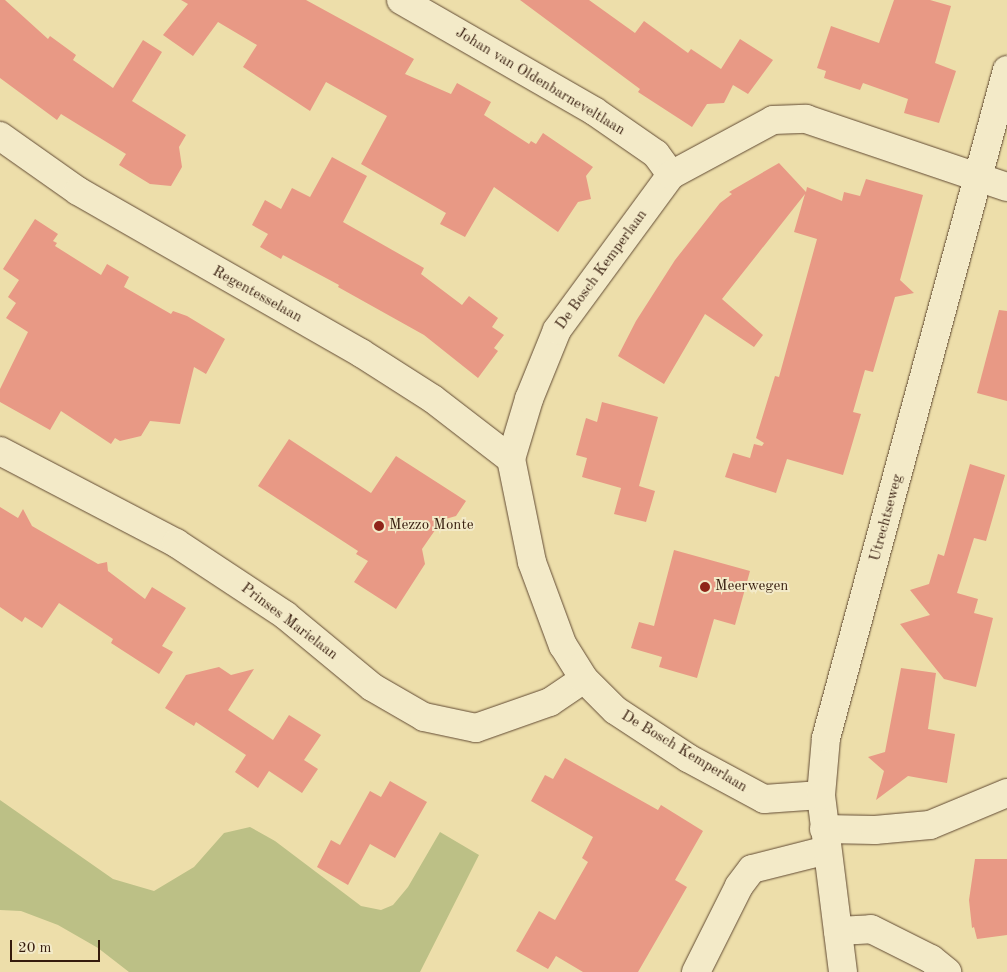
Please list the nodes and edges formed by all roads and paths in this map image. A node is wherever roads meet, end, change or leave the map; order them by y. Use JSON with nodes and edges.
{"nodes":[{"id":1,"x":401,"y":0,"type":"edge"},
{"id":2,"x":1007,"y":70,"type":"edge"},
{"id":3,"x":0,"y":136,"type":"edge"},
{"id":4,"x":671,"y":175,"type":"junction"},
{"id":5,"x":979,"y":179,"type":"junction"},
{"id":6,"x":1007,"y":187,"type":"edge"},
{"id":7,"x":0,"y":451,"type":"edge"},
{"id":8,"x":511,"y":459,"type":"junction"},
{"id":9,"x":584,"y":679,"type":"junction"},
{"id":10,"x":1007,"y":793,"type":"edge"},
{"id":11,"x":821,"y":795,"type":"junction"},
{"id":12,"x":825,"y":839,"type":"junction"},
{"id":13,"x":838,"y":931,"type":"junction"},
{"id":14,"x":696,"y":972,"type":"edge"},
{"id":15,"x":843,"y":972,"type":"edge"},
{"id":16,"x":947,"y":972,"type":"edge"}],
"edges":[{"from":1,"to":4,"type":"street","name":"Johan van Oldenbarneveltlaan"},
{"from":2,"to":5,"type":"street","name":"Utrechtseweg"},
{"from":3,"to":8,"type":"street","name":"Regentesselaan"},
{"from":4,"to":5,"type":"street","name":"De Bosch Kemperlaan"},
{"from":4,"to":8,"type":"street","name":"De Bosch Kemperlaan"},
{"from":5,"to":6,"type":"street","name":"De Bosch Kemperlaan"},
{"from":5,"to":11,"type":"street","name":"Utrechtseweg"},
{"from":7,"to":9,"type":"street","name":"Prinses Marielaan"},
{"from":8,"to":9,"type":"street","name":"De Bosch Kemperlaan"},
{"from":9,"to":11,"type":"street","name":"De Bosch Kemperlaan"},
{"from":10,"to":12,"type":"street"},
{"from":11,"to":12,"type":"street","name":"Utrechtseweg"},
{"from":12,"to":13,"type":"street","name":"Utrechtseweg"},
{"from":12,"to":14,"type":"street"},
{"from":13,"to":15,"type":"street","name":"Utrechtseweg"},
{"from":13,"to":16,"type":"street"}]}
